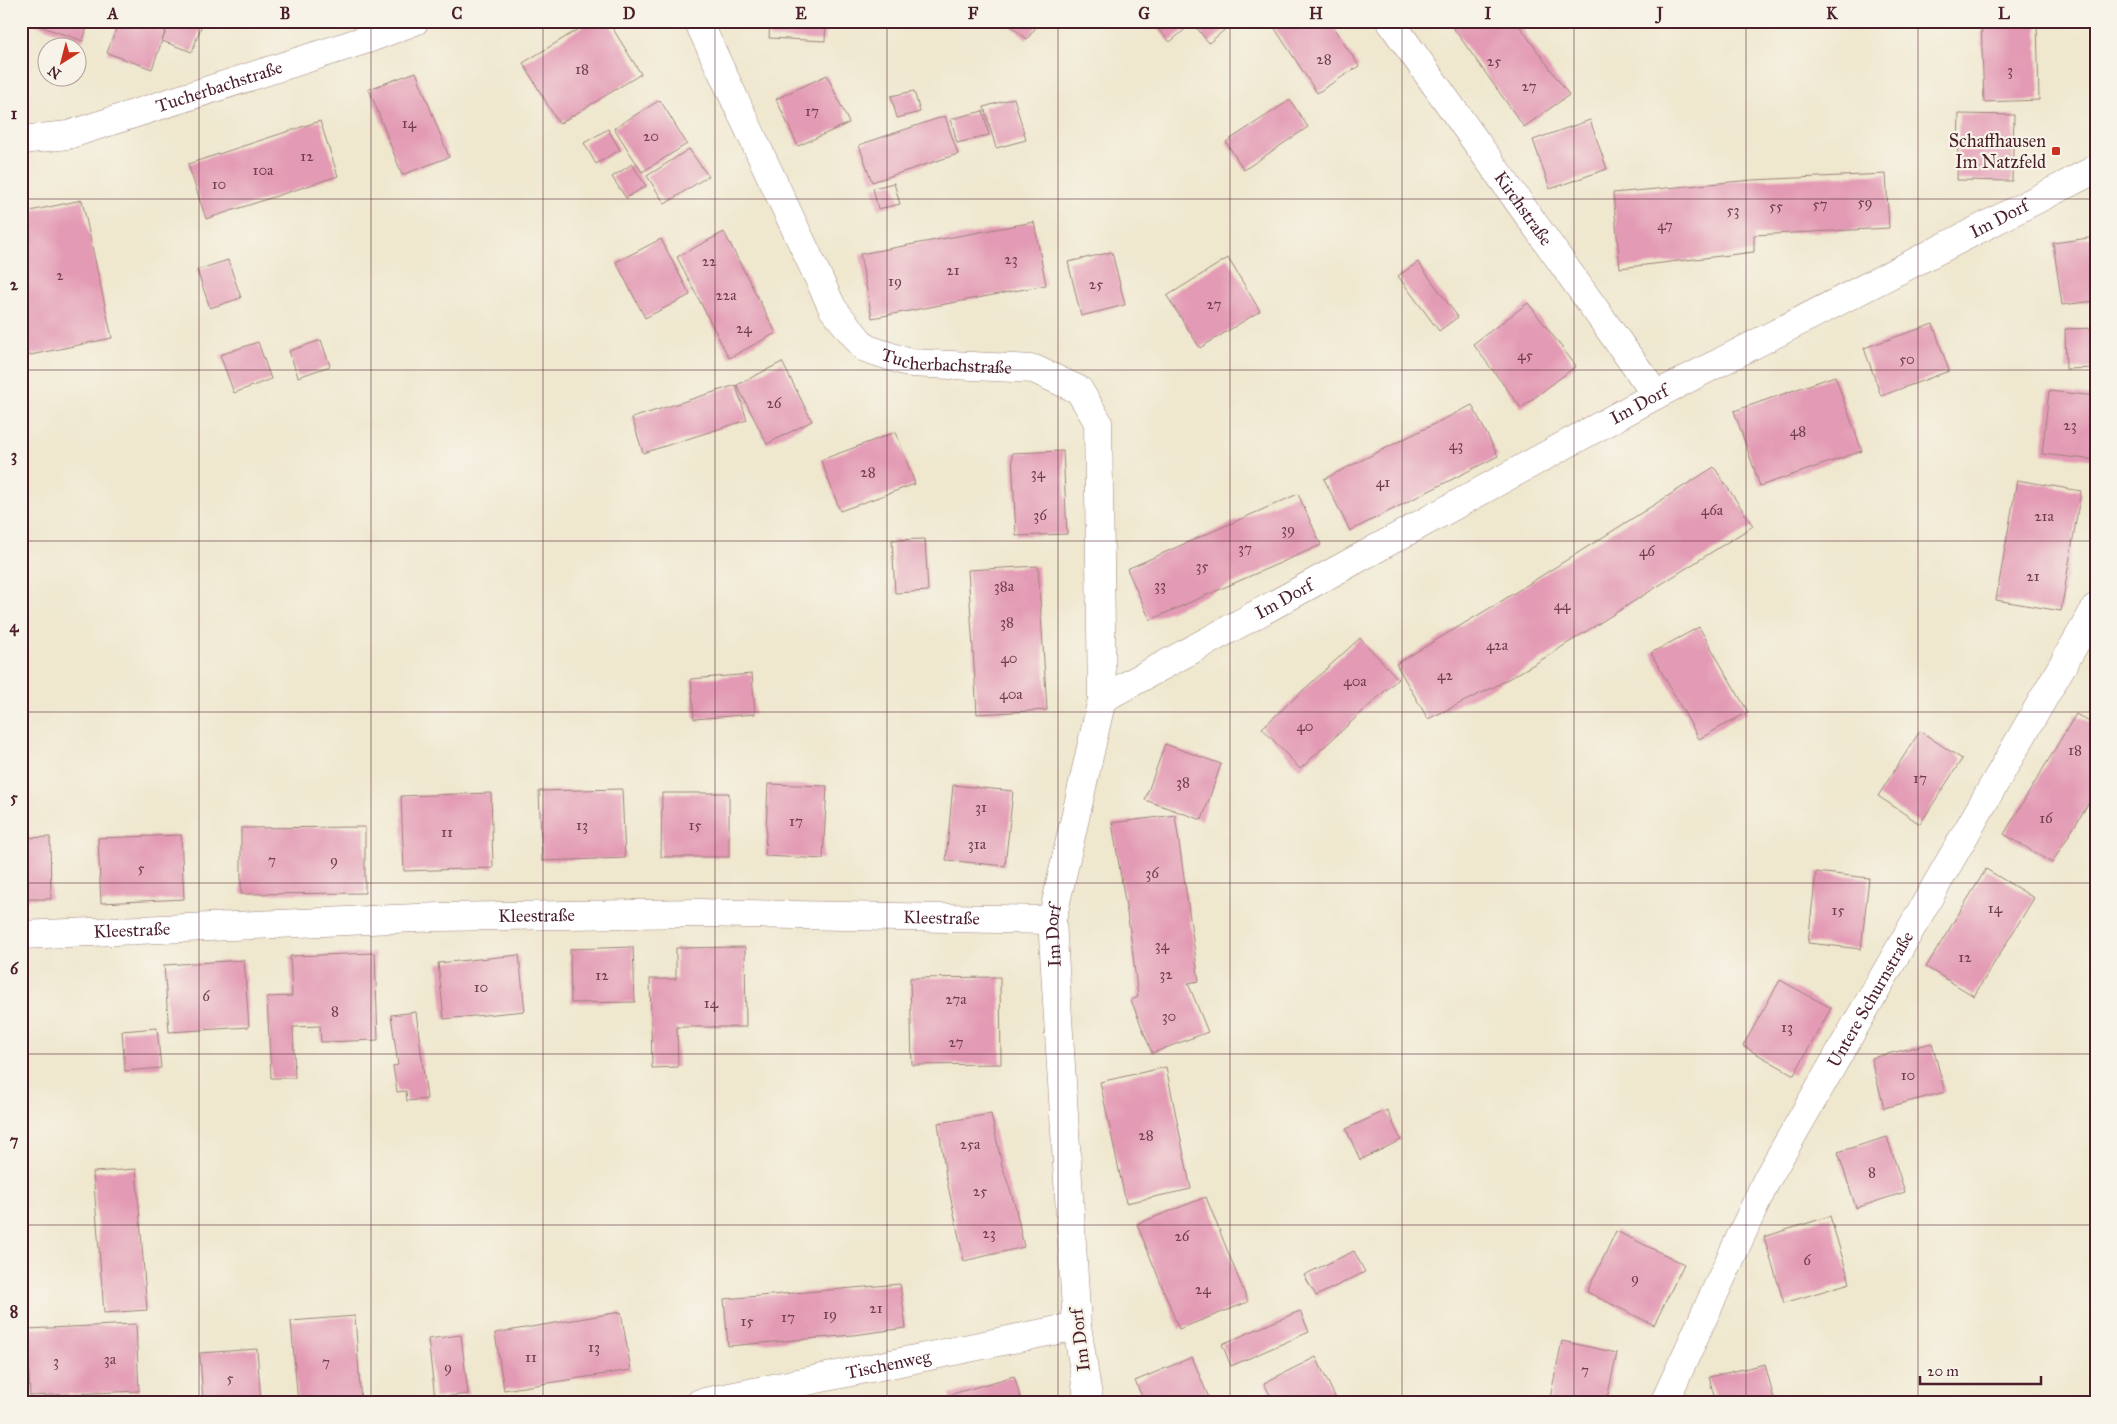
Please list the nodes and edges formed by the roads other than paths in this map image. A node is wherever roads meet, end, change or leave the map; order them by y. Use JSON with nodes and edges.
{"nodes":[{"id":1,"x":415,"y":21,"type":"edge"},
{"id":2,"x":698,"y":21,"type":"edge"},
{"id":3,"x":1390,"y":21,"type":"edge"},
{"id":4,"x":21,"y":140,"type":"edge"},
{"id":5,"x":2096,"y":169,"type":"edge"},
{"id":6,"x":1656,"y":395,"type":"junction"},
{"id":7,"x":2096,"y":607,"type":"edge"},
{"id":8,"x":1102,"y":699,"type":"junction"},
{"id":9,"x":1052,"y":920,"type":"junction"},
{"id":10,"x":21,"y":935,"type":"edge"},
{"id":11,"x":1077,"y":1326,"type":"junction"},
{"id":12,"x":700,"y":1403,"type":"edge"},
{"id":13,"x":1089,"y":1403,"type":"edge"},
{"id":14,"x":1664,"y":1403,"type":"edge"}],
"edges":[{"from":1,"to":4,"type":"street","name":"Tucherbachstraße"},
{"from":2,"to":8,"type":"street","name":"Tucherbachstraße"},
{"from":3,"to":6,"type":"street","name":"Kirchstraße"},
{"from":5,"to":6,"type":"street","name":"Im Dorf"},
{"from":6,"to":8,"type":"street","name":"Im Dorf"},
{"from":7,"to":14,"type":"street","name":"Untere Schurnstraße"},
{"from":8,"to":9,"type":"street","name":"Im Dorf"},
{"from":9,"to":10,"type":"street","name":"Kleestraße"},
{"from":9,"to":11,"type":"street","name":"Im Dorf"},
{"from":11,"to":12,"type":"street","name":"Tischenweg"},
{"from":11,"to":13,"type":"street","name":"Im Dorf"}]}
